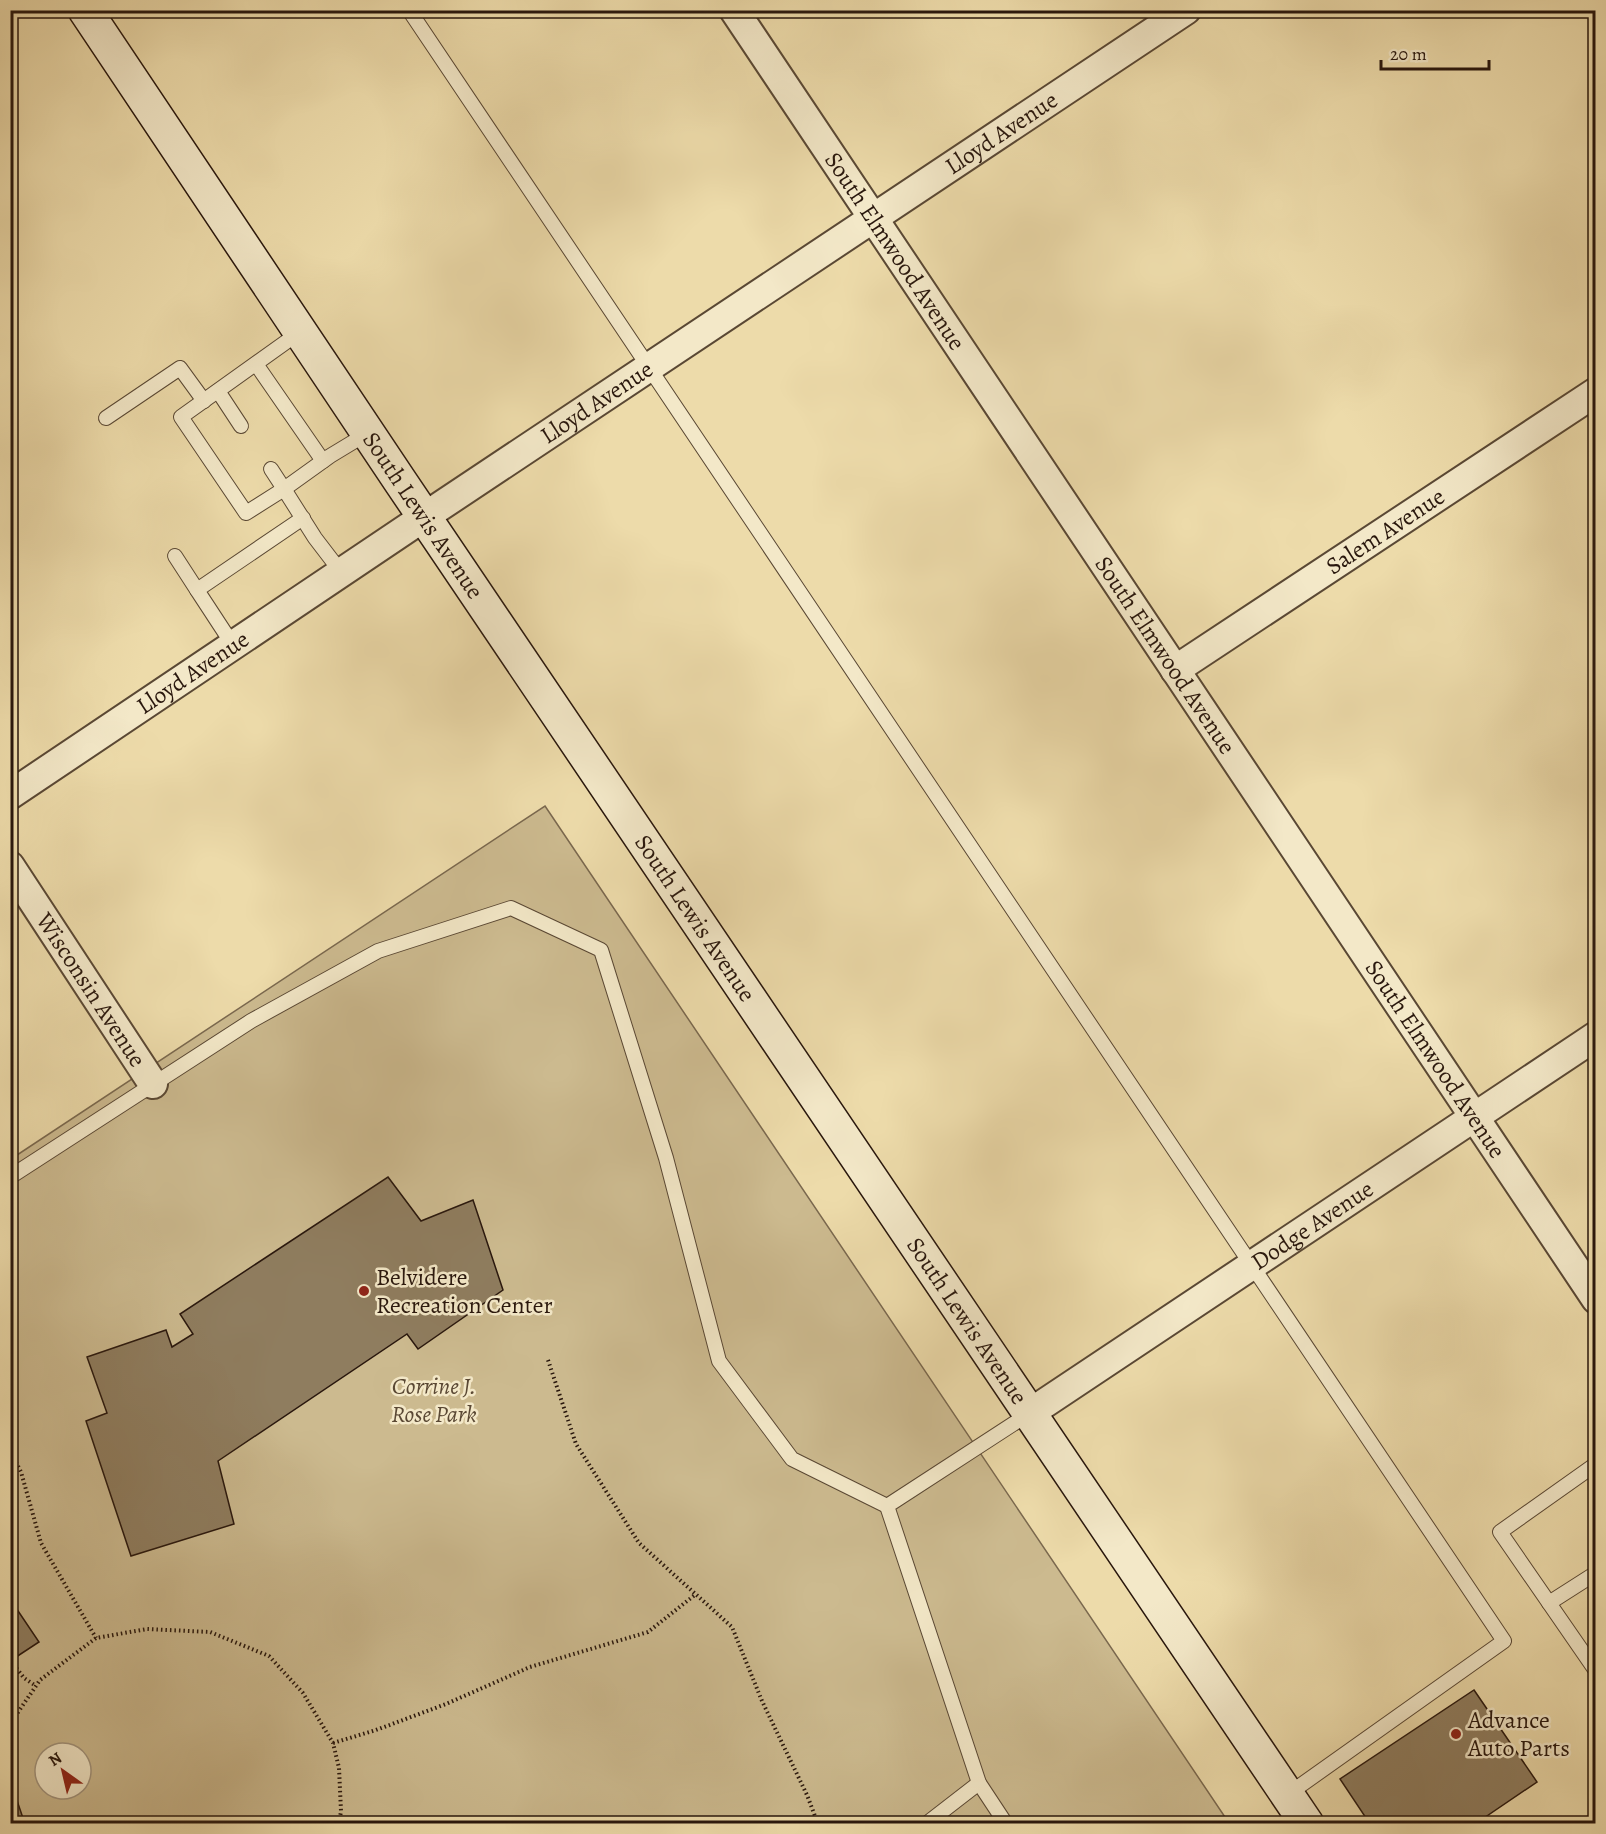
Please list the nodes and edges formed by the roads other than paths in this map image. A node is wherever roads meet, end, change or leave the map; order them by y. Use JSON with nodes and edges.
{"nodes":[{"id":1,"x":85,"y":10,"type":"edge"},
{"id":2,"x":409,"y":10,"type":"edge"},
{"id":3,"x":734,"y":10,"type":"edge"},
{"id":4,"x":1186,"y":10,"type":"edge"},
{"id":5,"x":873,"y":219,"type":"junction"},
{"id":6,"x":300,"y":332,"type":"junction"},
{"id":7,"x":256,"y":364,"type":"junction"},
{"id":8,"x":649,"y":368,"type":"junction"},
{"id":9,"x":218,"y":391,"type":"junction"},
{"id":10,"x":1596,"y":392,"type":"edge"},
{"id":11,"x":204,"y":401,"type":"junction"},
{"id":12,"x":106,"y":418,"type":"dead end"},
{"id":13,"x":242,"y":426,"type":"dead end"},
{"id":14,"x":368,"y":433,"type":"junction"},
{"id":15,"x":323,"y":461,"type":"junction"},
{"id":16,"x":271,"y":469,"type":"dead end"},
{"id":17,"x":284,"y":489,"type":"junction"},
{"id":18,"x":424,"y":517,"type":"junction"},
{"id":19,"x":303,"y":518,"type":"junction"},
{"id":20,"x":175,"y":556,"type":"dead end"},
{"id":21,"x":341,"y":572,"type":"junction"},
{"id":22,"x":197,"y":590,"type":"junction"},
{"id":23,"x":234,"y":645,"type":"junction"},
{"id":24,"x":1175,"y":670,"type":"junction"},
{"id":25,"x":10,"y":795,"type":"edge"},
{"id":26,"x":10,"y":866,"type":"edge"},
{"id":27,"x":1596,"y":1036,"type":"edge"},
{"id":28,"x":153,"y":1084,"type":"junction"},
{"id":29,"x":1474,"y":1117,"type":"junction"},
{"id":30,"x":10,"y":1177,"type":"edge"},
{"id":31,"x":1252,"y":1265,"type":"junction"},
{"id":32,"x":1596,"y":1299,"type":"edge"},
{"id":33,"x":1030,"y":1413,"type":"junction"},
{"id":34,"x":1596,"y":1464,"type":"edge"},
{"id":35,"x":887,"y":1506,"type":"junction"},
{"id":36,"x":1596,"y":1573,"type":"edge"},
{"id":37,"x":1549,"y":1603,"type":"junction"},
{"id":38,"x":1596,"y":1671,"type":"edge"},
{"id":39,"x":979,"y":1783,"type":"junction"},
{"id":40,"x":1287,"y":1795,"type":"junction"},
{"id":41,"x":1596,"y":1819,"type":"edge"},
{"id":42,"x":926,"y":1824,"type":"edge"},
{"id":43,"x":1006,"y":1824,"type":"edge"},
{"id":44,"x":1307,"y":1824,"type":"edge"},
{"id":45,"x":1590,"y":1824,"type":"edge"}],
"edges":[{"from":1,"to":6,"type":"main road","name":"South Lewis Avenue"},
{"from":2,"to":8,"type":"lane"},
{"from":3,"to":5,"type":"street","name":"South Elmwood Avenue"},
{"from":4,"to":5,"type":"street","name":"Lloyd Avenue"},
{"from":5,"to":8,"type":"street","name":"Lloyd Avenue"},
{"from":5,"to":24,"type":"street","name":"South Elmwood Avenue"},
{"from":6,"to":7,"type":"lane"},
{"from":6,"to":14,"type":"main road","name":"South Lewis Avenue"},
{"from":7,"to":9,"type":"lane"},
{"from":7,"to":15,"type":"lane"},
{"from":8,"to":18,"type":"street","name":"Lloyd Avenue"},
{"from":8,"to":31,"type":"lane"},
{"from":9,"to":11,"type":"lane"},
{"from":9,"to":13,"type":"lane"},
{"from":10,"to":24,"type":"street","name":"Salem Avenue"},
{"from":11,"to":12,"type":"lane"},
{"from":11,"to":17,"type":"lane"},
{"from":14,"to":15,"type":"lane"},
{"from":14,"to":18,"type":"main road","name":"South Lewis Avenue"},
{"from":15,"to":17,"type":"lane"},
{"from":16,"to":17,"type":"lane"},
{"from":17,"to":19,"type":"lane"},
{"from":18,"to":21,"type":"street","name":"Lloyd Avenue"},
{"from":18,"to":33,"type":"main road","name":"South Lewis Avenue"},
{"from":19,"to":21,"type":"lane"},
{"from":19,"to":22,"type":"lane"},
{"from":20,"to":22,"type":"lane"},
{"from":21,"to":23,"type":"street","name":"Lloyd Avenue"},
{"from":22,"to":23,"type":"lane"},
{"from":23,"to":25,"type":"street","name":"Lloyd Avenue"},
{"from":24,"to":29,"type":"street","name":"South Elmwood Avenue"},
{"from":26,"to":28,"type":"street","name":"Wisconsin Avenue"},
{"from":27,"to":29,"type":"street","name":"Dodge Avenue"},
{"from":28,"to":30,"type":"lane"},
{"from":28,"to":35,"type":"lane"},
{"from":29,"to":31,"type":"street","name":"Dodge Avenue"},
{"from":29,"to":32,"type":"street","name":"South Elmwood Avenue"},
{"from":31,"to":33,"type":"street","name":"Dodge Avenue"},
{"from":31,"to":40,"type":"lane"},
{"from":33,"to":35,"type":"lane"},
{"from":33,"to":40,"type":"main road","name":"South Lewis Avenue"},
{"from":34,"to":37,"type":"lane"},
{"from":35,"to":39,"type":"lane"},
{"from":36,"to":37,"type":"lane"},
{"from":37,"to":38,"type":"lane"},
{"from":39,"to":42,"type":"lane"},
{"from":39,"to":43,"type":"lane"},
{"from":40,"to":44,"type":"main road","name":"South Lewis Avenue"},
{"from":41,"to":45,"type":"lane"}]}
